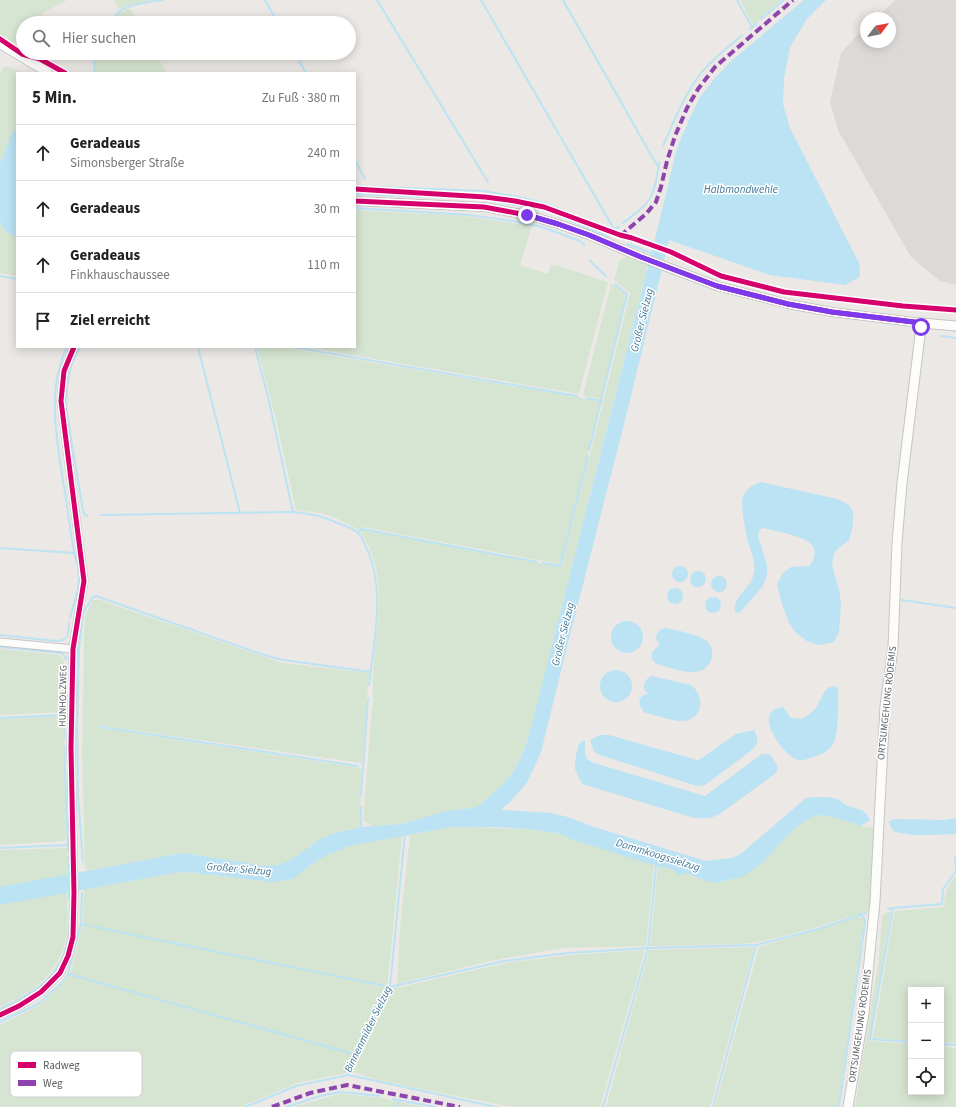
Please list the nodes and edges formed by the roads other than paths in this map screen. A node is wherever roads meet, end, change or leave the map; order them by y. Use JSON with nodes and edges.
{"nodes":[{"id":1,"x":0,"y":44,"type":"edge"},
{"id":2,"x":16,"y":54,"type":"edge"},
{"id":3,"x":26,"y":60,"type":"edge"},
{"id":4,"x":46,"y":72,"type":"edge"},
{"id":5,"x":356,"y":201,"type":"edge"},
{"id":6,"x":922,"y":323,"type":"junction"},
{"id":7,"x":956,"y":326,"type":"edge"},
{"id":8,"x":74,"y":348,"type":"edge"},
{"id":9,"x":0,"y":642,"type":"edge"},
{"id":10,"x":73,"y":649,"type":"junction"},
{"id":11,"x":0,"y":1015,"type":"edge"},
{"id":12,"x":848,"y":1107,"type":"edge"}],
"edges":[{"from":1,"to":2,"type":"street"},
{"from":3,"to":4,"type":"street"},
{"from":5,"to":6,"type":"street"},
{"from":6,"to":7,"type":"main road"},
{"from":6,"to":12,"type":"main road","name":"ORTSUMGEHUNG RÖDEMIS"},
{"from":8,"to":10,"type":"street","name":"HUNHOLZWEG"},
{"from":9,"to":10,"type":"street"},
{"from":10,"to":11,"type":"street","name":"HUNHOLZWEG"}]}
